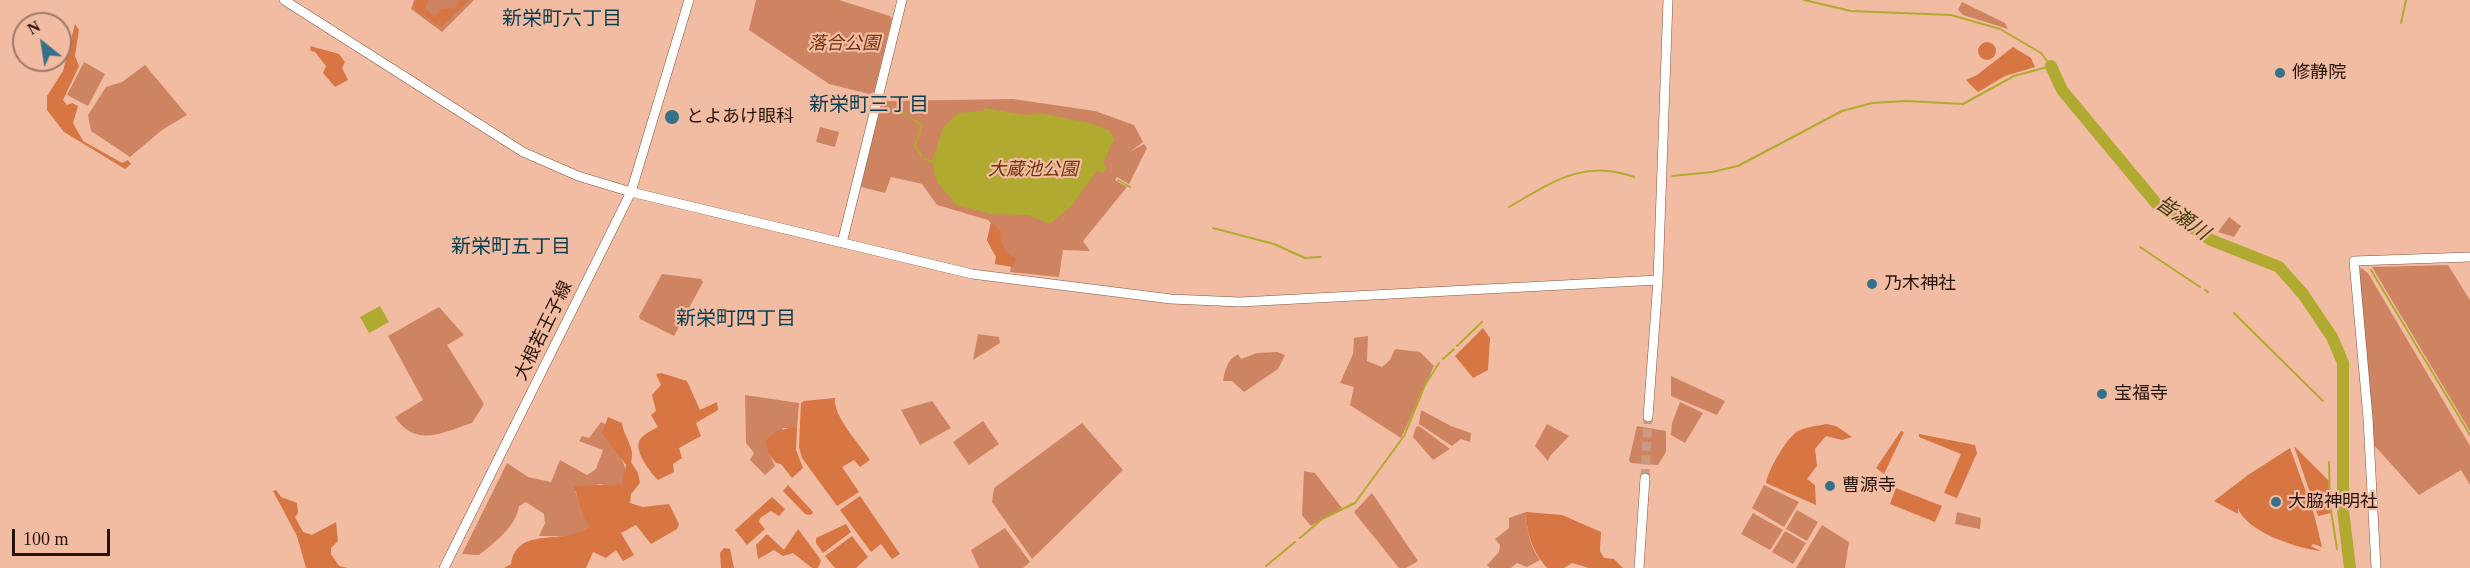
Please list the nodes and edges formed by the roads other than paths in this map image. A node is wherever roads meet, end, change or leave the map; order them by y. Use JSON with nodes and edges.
{"nodes":[{"id":1,"x":284,"y":0,"type":"edge"},
{"id":2,"x":689,"y":0,"type":"edge"},
{"id":3,"x":902,"y":0,"type":"edge"},
{"id":4,"x":1668,"y":0,"type":"edge"},
{"id":5,"x":631,"y":192,"type":"junction"},
{"id":6,"x":842,"y":243,"type":"junction"},
{"id":7,"x":2470,"y":257,"type":"edge"},
{"id":8,"x":1658,"y":280,"type":"junction"},
{"id":9,"x":1648,"y":417,"type":"tunnel mouth"},
{"id":10,"x":1645,"y":478,"type":"tunnel mouth"},
{"id":11,"x":444,"y":568,"type":"edge"},
{"id":12,"x":1639,"y":568,"type":"edge"},
{"id":13,"x":2376,"y":568,"type":"edge"}],
"edges":[{"from":1,"to":5,"type":"street"},
{"from":2,"to":5,"type":"street","name":"大根若王子線"},
{"from":3,"to":6,"type":"street"},
{"from":4,"to":8,"type":"street"},
{"from":5,"to":6,"type":"street"},
{"from":5,"to":11,"type":"street","name":"大根若王子線"},
{"from":6,"to":8,"type":"street"},
{"from":7,"to":13,"type":"street"},
{"from":8,"to":9,"type":"street"},
{"from":10,"to":12,"type":"street"}]}
